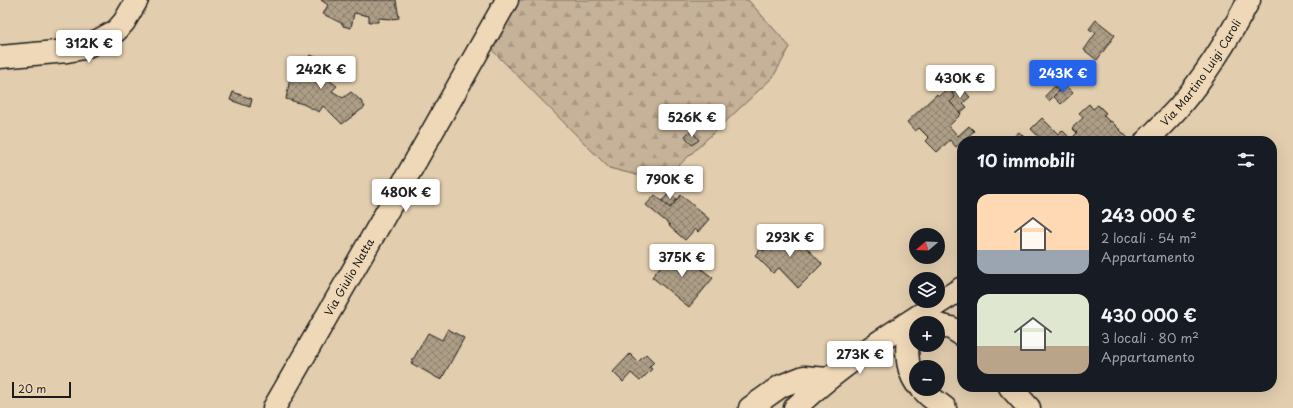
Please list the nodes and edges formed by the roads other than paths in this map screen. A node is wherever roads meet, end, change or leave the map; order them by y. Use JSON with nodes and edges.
{"nodes":[{"id":1,"x":137,"y":0,"type":"edge"},
{"id":2,"x":507,"y":0,"type":"edge"},
{"id":3,"x":1249,"y":0,"type":"edge"},
{"id":4,"x":0,"y":56,"type":"edge"},
{"id":5,"x":1151,"y":136,"type":"edge"},
{"id":6,"x":957,"y":292,"type":"edge"},
{"id":7,"x":923,"y":316,"type":"edge"},
{"id":8,"x":909,"y":325,"type":"edge"},
{"id":9,"x":945,"y":327,"type":"edge"},
{"id":10,"x":957,"y":331,"type":"edge"},
{"id":11,"x":909,"y":337,"type":"edge"},
{"id":12,"x":909,"y":366,"type":"edge"},
{"id":13,"x":828,"y":379,"type":"junction"},
{"id":14,"x":929,"y":396,"type":"edge"},
{"id":15,"x":274,"y":408,"type":"edge"},
{"id":16,"x":750,"y":408,"type":"edge"},
{"id":17,"x":795,"y":408,"type":"edge"},
{"id":18,"x":945,"y":408,"type":"edge"}],
"edges":[{"from":1,"to":4,"type":"main road"},
{"from":2,"to":15,"type":"main road","name":"Via Giulio Natta"},
{"from":3,"to":5,"type":"main road","name":"Via Martino Luigi Caroli"},
{"from":6,"to":7,"type":"main road"},
{"from":8,"to":13,"type":"main road"},
{"from":9,"to":10,"type":"main road"},
{"from":11,"to":12,"type":"main road"},
{"from":13,"to":16,"type":"main road"},
{"from":13,"to":17,"type":"main road"},
{"from":14,"to":18,"type":"main road"}]}
